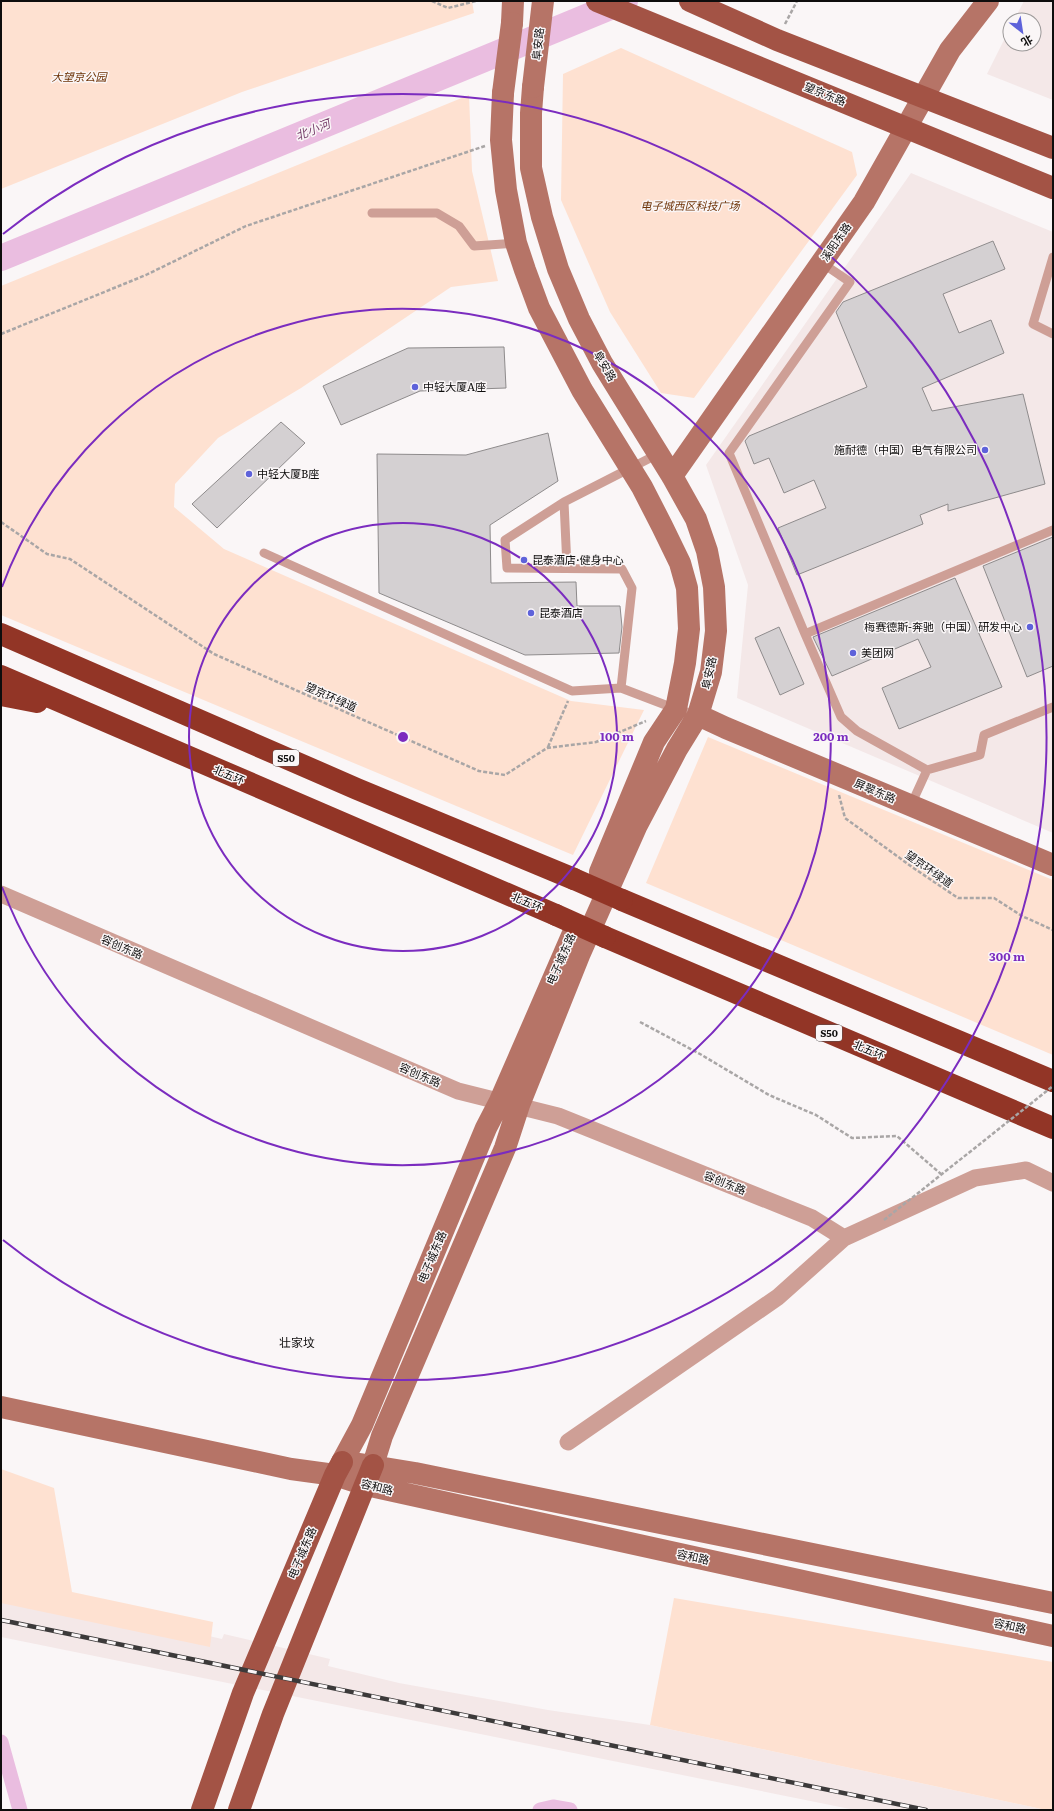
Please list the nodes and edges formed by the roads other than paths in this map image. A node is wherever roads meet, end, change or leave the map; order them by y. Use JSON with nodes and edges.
{"nodes":[{"id":1,"x":513,"y":1,"type":"edge"},
{"id":2,"x":543,"y":1,"type":"edge"},
{"id":3,"x":597,"y":1,"type":"edge"},
{"id":4,"x":988,"y":1,"type":"edge"},
{"id":5,"x":699,"y":5,"type":"edge"},
{"id":6,"x":922,"y":97,"type":"junction"},
{"id":7,"x":907,"y":128,"type":"junction"},
{"id":8,"x":1053,"y":148,"type":"edge"},
{"id":9,"x":1053,"y":188,"type":"edge"},
{"id":10,"x":372,"y":213,"type":"dead end"},
{"id":11,"x":516,"y":243,"type":"junction"},
{"id":12,"x":1053,"y":257,"type":"edge"},
{"id":13,"x":822,"y":263,"type":"junction"},
{"id":14,"x":1053,"y":334,"type":"edge"},
{"id":15,"x":658,"y":454,"type":"junction"},
{"id":16,"x":630,"y":468,"type":"junction"},
{"id":17,"x":672,"y":476,"type":"junction"},
{"id":18,"x":564,"y":502,"type":"junction"},
{"id":19,"x":1053,"y":530,"type":"edge"},
{"id":20,"x":264,"y":553,"type":"dead end"},
{"id":21,"x":567,"y":568,"type":"junction"},
{"id":22,"x":1,"y":634,"type":"edge"},
{"id":23,"x":804,"y":634,"type":"junction"},
{"id":24,"x":1,"y":676,"type":"edge"},
{"id":25,"x":621,"y":688,"type":"junction"},
{"id":26,"x":1,"y":695,"type":"edge"},
{"id":27,"x":1053,"y":707,"type":"edge"},
{"id":28,"x":76,"y":709,"type":"junction"},
{"id":29,"x":676,"y":709,"type":"junction"},
{"id":30,"x":698,"y":715,"type":"junction"},
{"id":31,"x":927,"y":770,"type":"junction"},
{"id":32,"x":910,"y":806,"type":"junction"},
{"id":33,"x":1053,"y":865,"type":"edge"},
{"id":34,"x":1,"y":894,"type":"edge"},
{"id":35,"x":1053,"y":1081,"type":"edge"},
{"id":36,"x":509,"y":1103,"type":"junction"},
{"id":37,"x":1053,"y":1128,"type":"edge"},
{"id":38,"x":1053,"y":1183,"type":"edge"},
{"id":39,"x":844,"y":1238,"type":"junction"},
{"id":40,"x":1,"y":1396,"type":"edge"},
{"id":41,"x":1,"y":1407,"type":"edge"},
{"id":42,"x":568,"y":1442,"type":"dead end"},
{"id":43,"x":338,"y":1469,"type":"junction"},
{"id":44,"x":370,"y":1475,"type":"junction"},
{"id":45,"x":1053,"y":1603,"type":"edge"},
{"id":46,"x":1053,"y":1636,"type":"edge"},
{"id":47,"x":202,"y":1810,"type":"edge"},
{"id":48,"x":239,"y":1810,"type":"edge"}],
"edges":[{"from":1,"to":11,"type":"main road","bridge":true},
{"from":2,"to":15,"type":"main road","name":"阜安路","bridge":true},
{"from":3,"to":7,"type":"main road","name":"望京东路"},
{"from":4,"to":6,"type":"main road","name":"溪阳东路"},
{"from":5,"to":6,"type":"main road"},
{"from":6,"to":7,"type":"main road","name":"溪阳东路"},
{"from":6,"to":8,"type":"main road"},
{"from":7,"to":9,"type":"main road","name":"望京东路"},
{"from":7,"to":13,"type":"main road","name":"溪阳东路"},
{"from":10,"to":11,"type":"lane"},
{"from":11,"to":16,"type":"main road"},
{"from":12,"to":14,"type":"lane"},
{"from":13,"to":17,"type":"main road","name":"溪阳东路"},
{"from":13,"to":23,"type":"lane"},
{"from":15,"to":16,"type":"lane"},
{"from":15,"to":17,"type":"main road","name":"阜安路"},
{"from":16,"to":18,"type":"lane"},
{"from":16,"to":29,"type":"main road"},
{"from":17,"to":30,"type":"main road","name":"阜安路"},
{"from":18,"to":21,"type":"lane"},
{"from":18,"to":21,"type":"lane"},
{"from":19,"to":23,"type":"lane"},
{"from":20,"to":25,"type":"lane"},
{"from":21,"to":25,"type":"lane"},
{"from":22,"to":35,"type":"highway","number":"S50","bridge":true},
{"from":23,"to":31,"type":"lane"},
{"from":24,"to":28,"type":"highway","name":"北五环","number":"S50"},
{"from":25,"to":29,"type":"lane"},
{"from":26,"to":28,"type":"highway"},
{"from":27,"to":31,"type":"lane"},
{"from":28,"to":37,"type":"highway","name":"北五环","number":"S50","bridge":true},
{"from":29,"to":30,"type":"lane"},
{"from":29,"to":36,"type":"main road","name":"电子城东路"},
{"from":30,"to":32,"type":"main road","name":"屏翠东路"},
{"from":30,"to":36,"type":"main road","name":"电子城东路"},
{"from":31,"to":32,"type":"lane"},
{"from":32,"to":33,"type":"main road","name":"屏翠东路"},
{"from":34,"to":36,"type":"street","name":"容创东路"},
{"from":36,"to":39,"type":"street","name":"容创东路"},
{"from":36,"to":43,"type":"main road","name":"电子城东路"},
{"from":36,"to":44,"type":"main road","name":"电子城东路"},
{"from":38,"to":39,"type":"street"},
{"from":39,"to":42,"type":"street"},
{"from":40,"to":43,"type":"main road"},
{"from":41,"to":43,"type":"main road"},
{"from":43,"to":44,"type":"main road","name":"容和路"},
{"from":43,"to":47,"type":"main road","name":"电子城东路"},
{"from":44,"to":45,"type":"main road","name":"容和路"},
{"from":44,"to":46,"type":"main road","name":"容和路"},
{"from":44,"to":48,"type":"main road","name":"电子城东路"}]}
